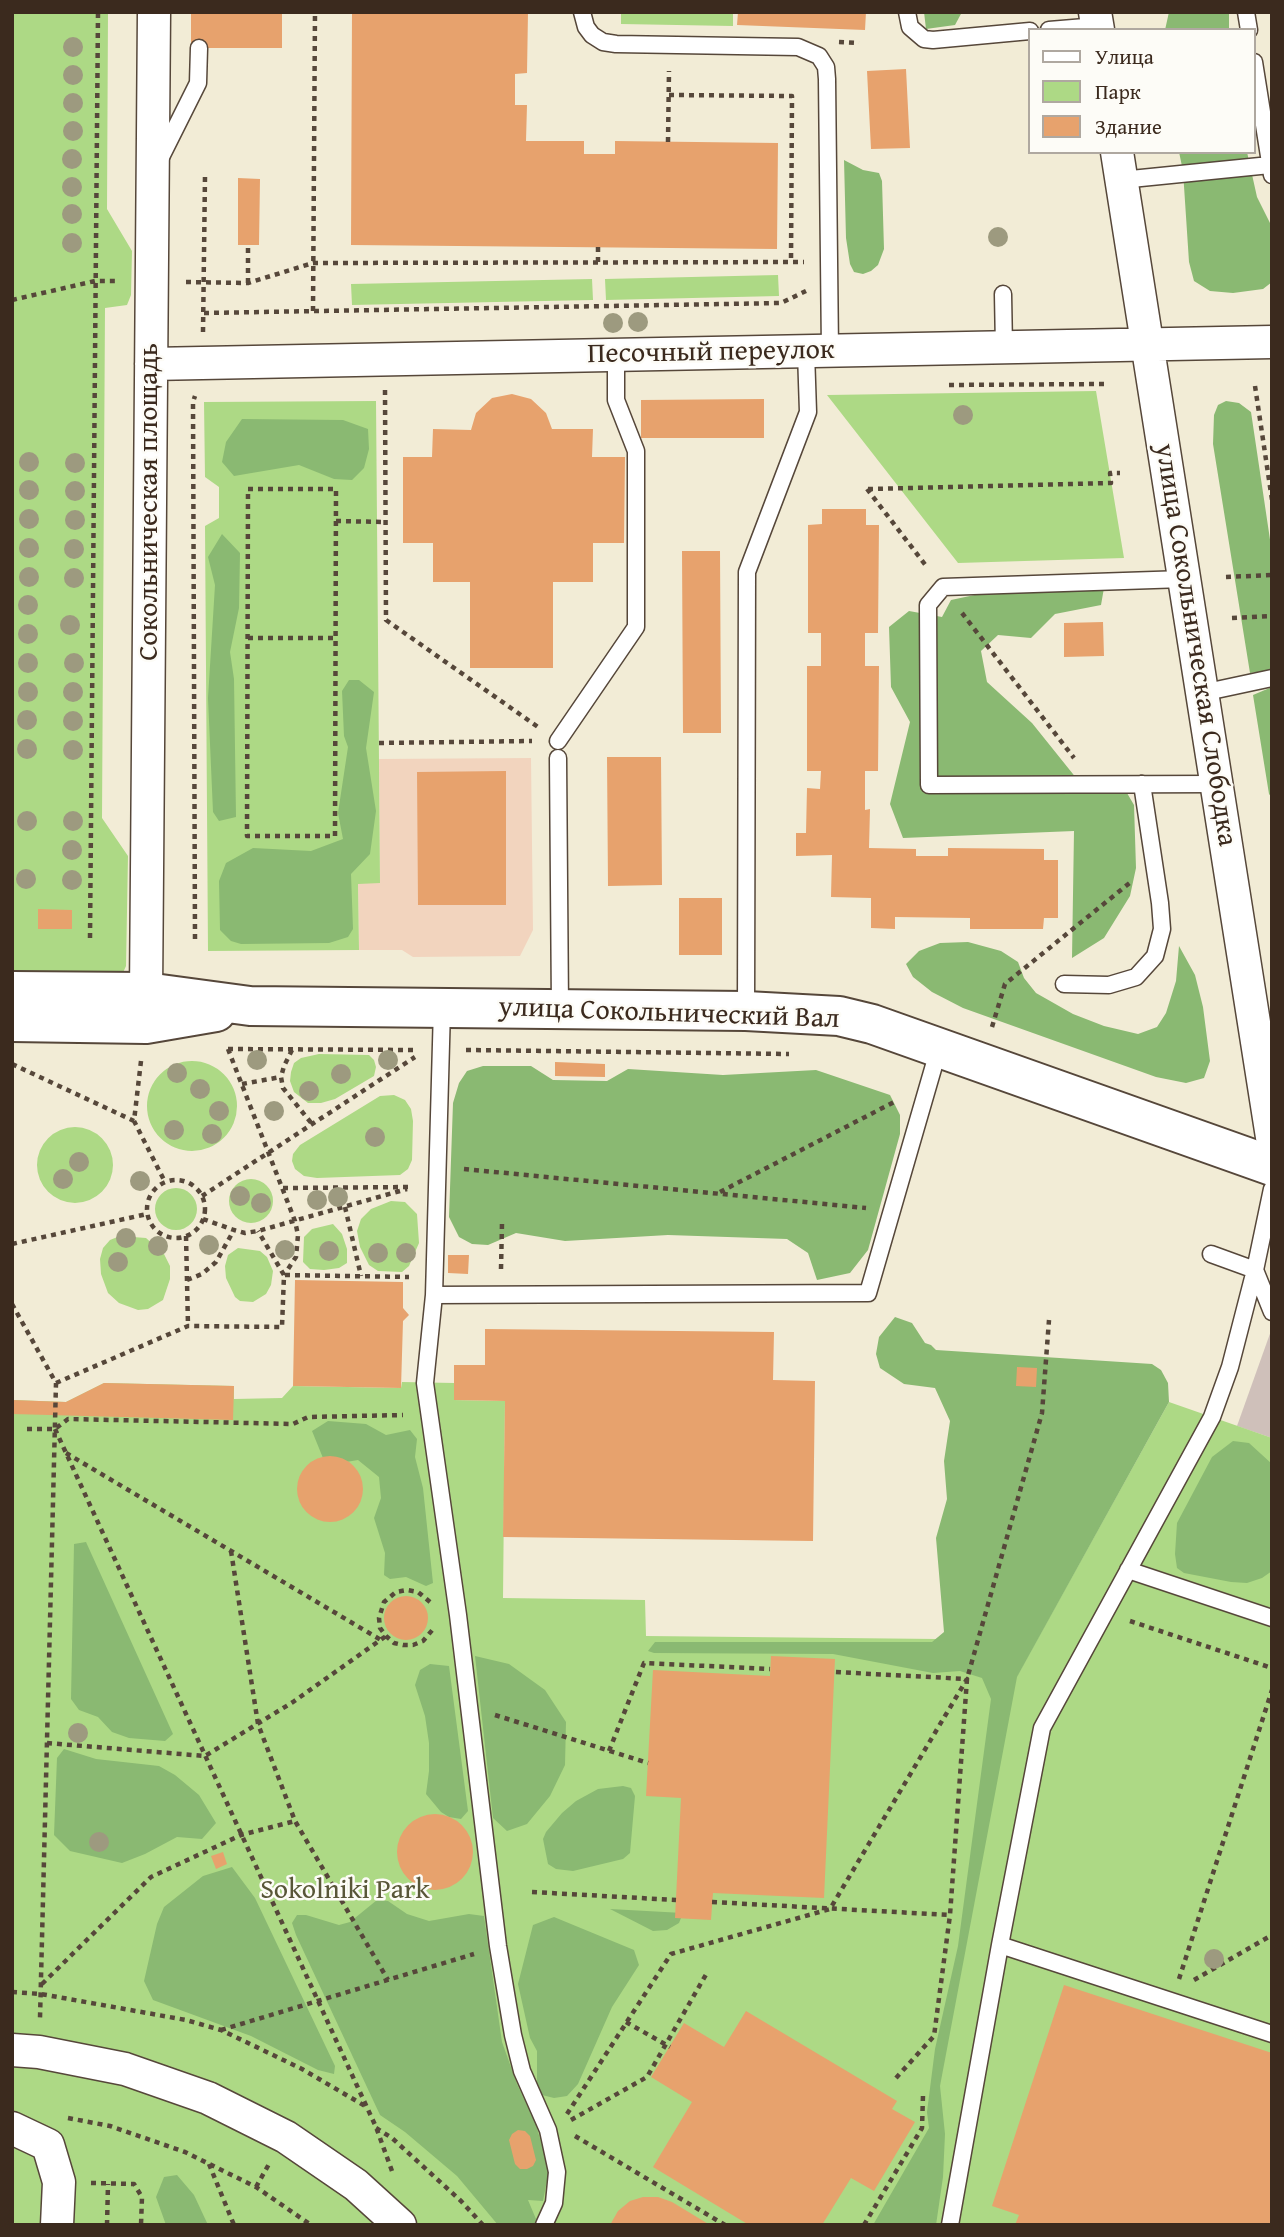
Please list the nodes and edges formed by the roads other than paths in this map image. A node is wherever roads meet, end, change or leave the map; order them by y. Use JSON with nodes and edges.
{"nodes":[{"id":1,"x":154,"y":12,"type":"edge"},
{"id":2,"x":582,"y":12,"type":"edge"},
{"id":3,"x":907,"y":12,"type":"edge"},
{"id":4,"x":1097,"y":23,"type":"edge"},
{"id":5,"x":1063,"y":28,"type":"edge"},
{"id":6,"x":1028,"y":32,"type":"edge"},
{"id":7,"x":199,"y":48,"type":"dead end"},
{"id":8,"x":1256,"y":75,"type":"edge"},
{"id":9,"x":1119,"y":166,"type":"edge"},
{"id":10,"x":1271,"y":170,"type":"edge"},
{"id":11,"x":153,"y":172,"type":"junction"},
{"id":12,"x":1003,"y":294,"type":"dead end"},
{"id":13,"x":1272,"y":342,"type":"edge"},
{"id":14,"x":1147,"y":345,"type":"junction"},
{"id":15,"x":1004,"y":348,"type":"junction"},
{"id":16,"x":818,"y":351,"type":"junction"},
{"id":17,"x":615,"y":355,"type":"junction"},
{"id":18,"x":151,"y":364,"type":"junction"},
{"id":19,"x":1184,"y":579,"type":"junction"},
{"id":20,"x":1272,"y":678,"type":"edge"},
{"id":21,"x":1202,"y":693,"type":"junction"},
{"id":22,"x":558,"y":741,"type":"road end"},
{"id":23,"x":558,"y":758,"type":"dead end"},
{"id":24,"x":1142,"y":784,"type":"junction"},
{"id":25,"x":1216,"y":784,"type":"junction"},
{"id":26,"x":1064,"y":984,"type":"dead end"},
{"id":27,"x":12,"y":991,"type":"edge"},
{"id":28,"x":146,"y":992,"type":"junction"},
{"id":29,"x":250,"y":1006,"type":"junction"},
{"id":30,"x":442,"y":1008,"type":"junction"},
{"id":31,"x":560,"y":1009,"type":"junction"},
{"id":32,"x":747,"y":1011,"type":"junction"},
{"id":33,"x":12,"y":1022,"type":"edge"},
{"id":34,"x":87,"y":1024,"type":"junction"},
{"id":35,"x":939,"y":1048,"type":"junction"},
{"id":36,"x":1272,"y":1137,"type":"edge"},
{"id":37,"x":1272,"y":1166,"type":"edge"},
{"id":38,"x":1272,"y":1189,"type":"edge"},
{"id":39,"x":1211,"y":1254,"type":"dead end"},
{"id":40,"x":1255,"y":1270,"type":"junction"},
{"id":41,"x":434,"y":1295,"type":"junction"},
{"id":42,"x":1272,"y":1312,"type":"edge"},
{"id":43,"x":1128,"y":1570,"type":"junction"},
{"id":44,"x":1272,"y":1618,"type":"edge"},
{"id":45,"x":1000,"y":1945,"type":"junction"},
{"id":46,"x":1272,"y":2034,"type":"edge"},
{"id":47,"x":12,"y":2050,"type":"edge"},
{"id":48,"x":12,"y":2128,"type":"edge"},
{"id":49,"x":57,"y":2225,"type":"edge"},
{"id":50,"x":400,"y":2225,"type":"edge"},
{"id":51,"x":544,"y":2225,"type":"edge"},
{"id":52,"x":950,"y":2225,"type":"edge"}],
"edges":[{"from":1,"to":11,"type":"street","name":"Сокольническая площадь"},
{"from":2,"to":16,"type":"lane"},
{"from":3,"to":6,"type":"lane"},
{"from":4,"to":5,"type":"lane"},
{"from":7,"to":11,"type":"lane"},
{"from":8,"to":10,"type":"lane"},
{"from":9,"to":10,"type":"lane"},
{"from":9,"to":14,"type":"street","name":"улица Сокольническая Слободка"},
{"from":11,"to":18,"type":"street","name":"Сокольническая площадь"},
{"from":12,"to":15,"type":"lane"},
{"from":13,"to":14,"type":"street","name":"Песочный переулок"},
{"from":14,"to":15,"type":"street","name":"Песочный переулок"},
{"from":14,"to":19,"type":"street","name":"улица Сокольническая Слободка"},
{"from":15,"to":16,"type":"street","name":"Песочный переулок"},
{"from":16,"to":17,"type":"street","name":"Песочный переулок"},
{"from":16,"to":32,"type":"lane"},
{"from":17,"to":18,"type":"street","name":"Песочный переулок"},
{"from":17,"to":22,"type":"lane"},
{"from":18,"to":28,"type":"street","name":"Сокольническая площадь"},
{"from":19,"to":21,"type":"street","name":"улица Сокольническая Слободка"},
{"from":19,"to":24,"type":"lane"},
{"from":20,"to":21,"type":"lane"},
{"from":21,"to":25,"type":"street","name":"улица Сокольническая Слободка"},
{"from":23,"to":31,"type":"lane"},
{"from":24,"to":25,"type":"lane"},
{"from":24,"to":26,"type":"lane"},
{"from":25,"to":36,"type":"street","name":"улица Сокольническая Слободка"},
{"from":27,"to":28,"type":"main road","name":"улица Сокольнический Вал"},
{"from":28,"to":29,"type":"main road","name":"улица Сокольнический Вал"},
{"from":28,"to":34,"type":"street"},
{"from":29,"to":30,"type":"main road","name":"улица Сокольнический Вал"},
{"from":29,"to":34,"type":"main road","name":"улица Сокольнический Вал"},
{"from":30,"to":31,"type":"main road","name":"улица Сокольнический Вал"},
{"from":30,"to":41,"type":"lane"},
{"from":31,"to":32,"type":"main road","name":"улица Сокольнический Вал"},
{"from":32,"to":35,"type":"main road","name":"улица Сокольнический Вал"},
{"from":33,"to":34,"type":"main road","name":"улица Сокольнический Вал"},
{"from":35,"to":37,"type":"main road","name":"улица Сокольнический Вал"},
{"from":35,"to":41,"type":"lane"},
{"from":38,"to":40,"type":"lane"},
{"from":39,"to":40,"type":"lane"},
{"from":40,"to":42,"type":"lane"},
{"from":40,"to":43,"type":"lane"},
{"from":41,"to":51,"type":"lane"},
{"from":43,"to":44,"type":"lane"},
{"from":43,"to":45,"type":"lane"},
{"from":45,"to":46,"type":"lane"},
{"from":45,"to":52,"type":"lane"},
{"from":47,"to":50,"type":"street"},
{"from":48,"to":49,"type":"street"}]}
